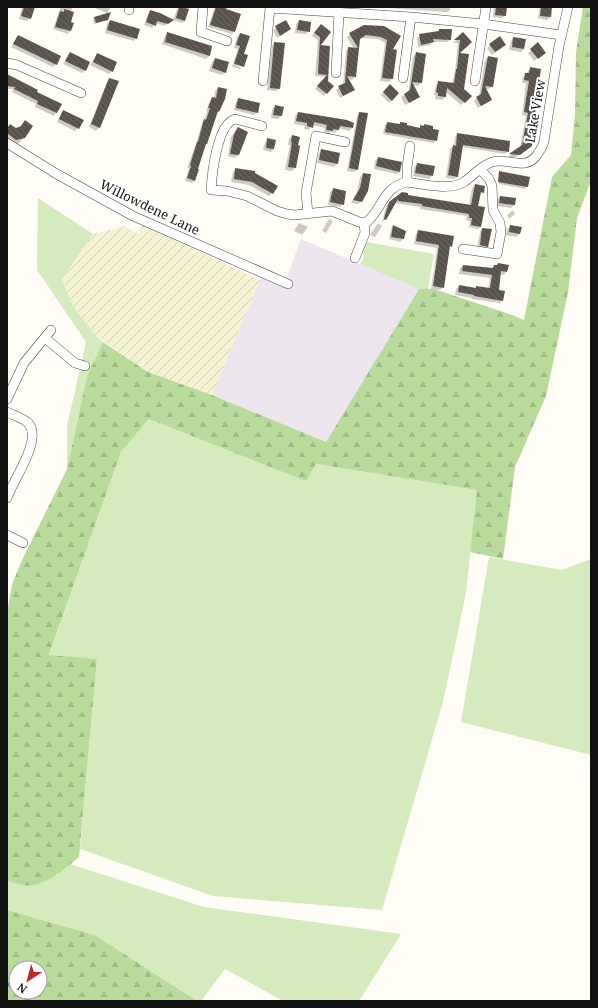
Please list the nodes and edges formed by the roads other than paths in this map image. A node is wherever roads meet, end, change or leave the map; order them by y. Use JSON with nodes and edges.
{"nodes":[{"id":1,"x":203,"y":7,"type":"edge"},
{"id":2,"x":486,"y":7,"type":"edge"},
{"id":3,"x":568,"y":7,"type":"edge"},
{"id":4,"x":339,"y":12,"type":"junction"},
{"id":5,"x":411,"y":17,"type":"junction"},
{"id":6,"x":484,"y":24,"type":"junction"},
{"id":7,"x":561,"y":35,"type":"junction"},
{"id":8,"x":227,"y":41,"type":"dead end"},
{"id":9,"x":7,"y":63,"type":"edge"},
{"id":10,"x":336,"y":73,"type":"dead end"},
{"id":11,"x":403,"y":78,"type":"dead end"},
{"id":12,"x":264,"y":81,"type":"dead end"},
{"id":13,"x":475,"y":81,"type":"dead end"},
{"id":14,"x":81,"y":93,"type":"dead end"},
{"id":15,"x":262,"y":126,"type":"dead end"},
{"id":16,"x":345,"y":142,"type":"dead end"},
{"id":17,"x":7,"y":143,"type":"edge"},
{"id":18,"x":410,"y":146,"type":"dead end"},
{"id":19,"x":480,"y":169,"type":"junction"},
{"id":20,"x":407,"y":182,"type":"junction"},
{"id":21,"x":308,"y":213,"type":"junction"},
{"id":22,"x":364,"y":222,"type":"junction"},
{"id":23,"x":463,"y":249,"type":"dead end"},
{"id":24,"x":355,"y":258,"type":"dead end"},
{"id":25,"x":288,"y":284,"type":"dead end"},
{"id":26,"x":51,"y":330,"type":"dead end"},
{"id":27,"x":45,"y":338,"type":"junction"},
{"id":28,"x":85,"y":366,"type":"dead end"},
{"id":29,"x":7,"y":399,"type":"edge"},
{"id":30,"x":7,"y":412,"type":"edge"},
{"id":31,"x":7,"y":498,"type":"edge"},
{"id":32,"x":7,"y":535,"type":"edge"},
{"id":33,"x":23,"y":543,"type":"dead end"}],
"edges":[{"from":1,"to":8,"type":"street"},
{"from":2,"to":6,"type":"street"},
{"from":3,"to":7,"type":"street","name":"Lake View"},
{"from":4,"to":5,"type":"street"},
{"from":4,"to":10,"type":"street"},
{"from":4,"to":12,"type":"street"},
{"from":5,"to":6,"type":"street"},
{"from":5,"to":11,"type":"street"},
{"from":6,"to":7,"type":"street"},
{"from":6,"to":13,"type":"street"},
{"from":7,"to":19,"type":"street","name":"Lake View"},
{"from":9,"to":14,"type":"street"},
{"from":15,"to":21,"type":"street"},
{"from":16,"to":21,"type":"street"},
{"from":17,"to":25,"type":"street","name":"Willowdene Lane"},
{"from":18,"to":20,"type":"street"},
{"from":19,"to":20,"type":"street","name":"Lake View"},
{"from":19,"to":23,"type":"street"},
{"from":20,"to":22,"type":"street"},
{"from":21,"to":22,"type":"street"},
{"from":22,"to":24,"type":"street"},
{"from":26,"to":27,"type":"street"},
{"from":27,"to":28,"type":"street"},
{"from":27,"to":29,"type":"street"},
{"from":30,"to":31,"type":"street"},
{"from":32,"to":33,"type":"street"}]}
